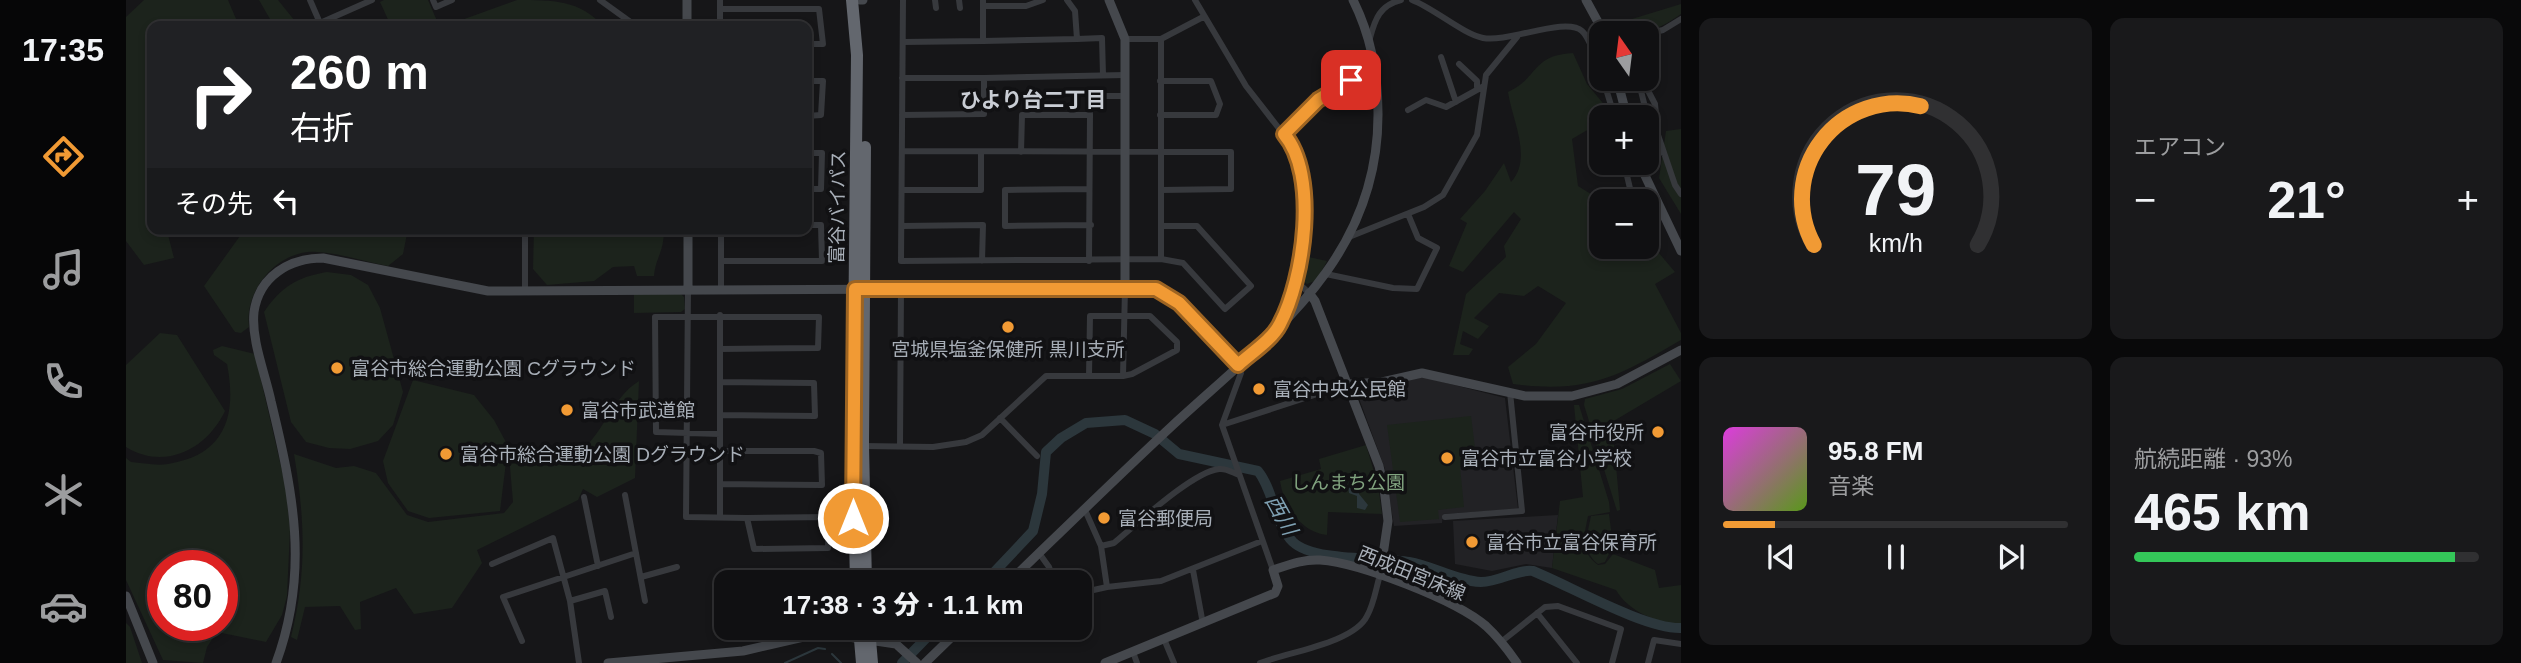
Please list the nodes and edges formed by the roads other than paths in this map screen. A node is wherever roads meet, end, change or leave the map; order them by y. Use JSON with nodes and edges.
{"nodes":[{"id":1,"x":310,"y":0,"type":"edge"},
{"id":2,"x":372,"y":0,"type":"edge"},
{"id":3,"x":433,"y":0,"type":"edge"},
{"id":4,"x":452,"y":0,"type":"edge"},
{"id":5,"x":600,"y":0,"type":"edge"},
{"id":6,"x":687,"y":0,"type":"edge"},
{"id":7,"x":720,"y":0,"type":"edge"},
{"id":8,"x":852,"y":0,"type":"edge"},
{"id":9,"x":861,"y":0,"type":"edge"},
{"id":10,"x":903,"y":0,"type":"edge"},
{"id":11,"x":959,"y":0,"type":"edge"},
{"id":12,"x":1044,"y":0,"type":"edge"},
{"id":13,"x":1067,"y":0,"type":"edge"},
{"id":14,"x":1109,"y":0,"type":"edge"},
{"id":15,"x":1195,"y":0,"type":"edge"},
{"id":16,"x":1353,"y":0,"type":"edge"},
{"id":17,"x":1401,"y":0,"type":"edge"},
{"id":18,"x":1412,"y":0,"type":"edge"},
{"id":19,"x":1586,"y":0,"type":"edge"},
{"id":20,"x":983,"y":3,"type":"edge"},
{"id":21,"x":960,"y":8,"type":"dead end"},
{"id":22,"x":720,"y":9,"type":"junction"},
{"id":23,"x":1203,"y":17,"type":"junction"},
{"id":24,"x":1681,"y":19,"type":"edge"},
{"id":25,"x":319,"y":21,"type":"edge"},
{"id":26,"x":325,"y":21,"type":"edge"},
{"id":27,"x":629,"y":21,"type":"edge"},
{"id":28,"x":687,"y":21,"type":"edge"},
{"id":29,"x":720,"y":21,"type":"edge"},
{"id":30,"x":1597,"y":21,"type":"edge"},
{"id":31,"x":1659,"y":31,"type":"edge"},
{"id":32,"x":1517,"y":37,"type":"junction"},
{"id":33,"x":1161,"y":38,"type":"junction"},
{"id":34,"x":1077,"y":39,"type":"junction"},
{"id":35,"x":1125,"y":39,"type":"junction"},
{"id":36,"x":1369,"y":40,"type":"junction"},
{"id":37,"x":983,"y":41,"type":"junction"},
{"id":38,"x":903,"y":42,"type":"junction"},
{"id":39,"x":812,"y":44,"type":"edge"},
{"id":40,"x":1589,"y":44,"type":"edge"},
{"id":41,"x":1441,"y":57,"type":"dead end"},
{"id":42,"x":1459,"y":64,"type":"dead end"},
{"id":43,"x":1376,"y":65,"type":"junction"},
{"id":44,"x":1103,"y":75,"type":"junction"},
{"id":45,"x":1125,"y":75,"type":"junction"},
{"id":46,"x":902,"y":78,"type":"junction"},
{"id":47,"x":984,"y":78,"type":"junction"},
{"id":48,"x":812,"y":81,"type":"edge"},
{"id":49,"x":1160,"y":81,"type":"junction"},
{"id":50,"x":1481,"y":86,"type":"junction"},
{"id":51,"x":1641,"y":91,"type":"edge"},
{"id":52,"x":1648,"y":91,"type":"edge"},
{"id":53,"x":1125,"y":96,"type":"junction"},
{"id":54,"x":1455,"y":102,"type":"junction"},
{"id":55,"x":1408,"y":110,"type":"dead end"},
{"id":56,"x":902,"y":115,"type":"junction"},
{"id":57,"x":1090,"y":115,"type":"junction"},
{"id":58,"x":1160,"y":115,"type":"junction"},
{"id":59,"x":812,"y":116,"type":"edge"},
{"id":60,"x":1284,"y":134,"type":"junction"},
{"id":61,"x":1090,"y":151,"type":"junction"},
{"id":62,"x":1126,"y":151,"type":"junction"},
{"id":63,"x":902,"y":152,"type":"junction"},
{"id":64,"x":981,"y":152,"type":"junction"},
{"id":65,"x":1021,"y":152,"type":"junction"},
{"id":66,"x":1161,"y":152,"type":"junction"},
{"id":67,"x":812,"y":153,"type":"edge"},
{"id":68,"x":1664,"y":153,"type":"junction"},
{"id":69,"x":1645,"y":175,"type":"edge"},
{"id":70,"x":812,"y":189,"type":"edge"},
{"id":71,"x":1089,"y":189,"type":"junction"},
{"id":72,"x":902,"y":190,"type":"junction"},
{"id":73,"x":1161,"y":190,"type":"junction"},
{"id":74,"x":1681,"y":194,"type":"edge"},
{"id":75,"x":1408,"y":214,"type":"junction"},
{"id":76,"x":812,"y":225,"type":"edge"},
{"id":77,"x":1091,"y":225,"type":"junction"},
{"id":78,"x":902,"y":226,"type":"junction"},
{"id":79,"x":1161,"y":226,"type":"junction"},
{"id":80,"x":525,"y":235,"type":"edge"},
{"id":81,"x":688,"y":235,"type":"edge"},
{"id":82,"x":721,"y":235,"type":"edge"},
{"id":83,"x":1349,"y":237,"type":"junction"},
{"id":84,"x":1681,"y":251,"type":"edge"},
{"id":85,"x":1161,"y":259,"type":"junction"},
{"id":86,"x":1126,"y":260,"type":"junction"},
{"id":87,"x":721,"y":261,"type":"junction"},
{"id":88,"x":982,"y":261,"type":"junction"},
{"id":89,"x":1089,"y":261,"type":"junction"},
{"id":90,"x":1326,"y":274,"type":"junction"},
{"id":91,"x":1294,"y":279,"type":"junction"},
{"id":92,"x":1125,"y":288,"type":"junction"},
{"id":93,"x":721,"y":289,"type":"junction"},
{"id":94,"x":860,"y":289,"type":"junction"},
{"id":95,"x":901,"y":289,"type":"junction"},
{"id":96,"x":525,"y":290,"type":"junction"},
{"id":97,"x":688,"y":290,"type":"junction"},
{"id":98,"x":1309,"y":293,"type":"junction"},
{"id":99,"x":720,"y":315,"type":"junction"},
{"id":100,"x":687,"y":316,"type":"junction"},
{"id":101,"x":1125,"y":316,"type":"junction"},
{"id":102,"x":1279,"y":327,"type":"junction"},
{"id":103,"x":720,"y":349,"type":"junction"},
{"id":104,"x":1681,"y":350,"type":"edge"},
{"id":105,"x":1238,"y":365,"type":"junction"},
{"id":106,"x":1090,"y":376,"type":"junction"},
{"id":107,"x":1123,"y":376,"type":"junction"},
{"id":108,"x":720,"y":382,"type":"junction"},
{"id":109,"x":1348,"y":384,"type":"junction"},
{"id":110,"x":1510,"y":392,"type":"junction"},
{"id":111,"x":720,"y":415,"type":"junction"},
{"id":112,"x":1000,"y":418,"type":"junction"},
{"id":113,"x":1222,"y":425,"type":"junction"},
{"id":114,"x":689,"y":433,"type":"junction"},
{"id":115,"x":720,"y":433,"type":"junction"},
{"id":116,"x":900,"y":445,"type":"junction"},
{"id":117,"x":863,"y":446,"type":"junction"},
{"id":118,"x":720,"y":451,"type":"junction"},
{"id":119,"x":1037,"y":456,"type":"dead end"},
{"id":120,"x":1238,"y":473,"type":"junction"},
{"id":121,"x":720,"y":484,"type":"junction"},
{"id":122,"x":625,"y":495,"type":"dead end"},
{"id":123,"x":584,"y":496,"type":"dead end"},
{"id":124,"x":1085,"y":510,"type":"junction"},
{"id":125,"x":720,"y":517,"type":"junction"},
{"id":126,"x":1445,"y":517,"type":"dead end"},
{"id":127,"x":747,"y":518,"type":"junction"},
{"id":128,"x":1262,"y":541,"type":"junction"},
{"id":129,"x":1101,"y":546,"type":"junction"},
{"id":130,"x":636,"y":553,"type":"junction"},
{"id":131,"x":1039,"y":553,"type":"junction"},
{"id":132,"x":492,"y":564,"type":"dead end"},
{"id":133,"x":597,"y":566,"type":"junction"},
{"id":134,"x":677,"y":567,"type":"dead end"},
{"id":135,"x":856,"y":570,"type":"edge"},
{"id":136,"x":866,"y":570,"type":"edge"},
{"id":137,"x":1021,"y":570,"type":"edge"},
{"id":138,"x":1050,"y":570,"type":"edge"},
{"id":139,"x":1193,"y":570,"type":"junction"},
{"id":140,"x":1273,"y":570,"type":"junction"},
{"id":141,"x":1380,"y":571,"type":"junction"},
{"id":142,"x":564,"y":577,"type":"junction"},
{"id":143,"x":641,"y":577,"type":"junction"},
{"id":144,"x":1107,"y":587,"type":"junction"},
{"id":145,"x":1092,"y":590,"type":"edge"},
{"id":146,"x":126,"y":596,"type":"edge"},
{"id":147,"x":570,"y":601,"type":"junction"},
{"id":148,"x":645,"y":601,"type":"dead end"},
{"id":149,"x":1537,"y":613,"type":"junction"},
{"id":150,"x":611,"y":617,"type":"dead end"},
{"id":151,"x":1203,"y":624,"type":"junction"},
{"id":152,"x":1164,"y":639,"type":"junction"},
{"id":153,"x":786,"y":640,"type":"edge"},
{"id":154,"x":864,"y":640,"type":"edge"},
{"id":155,"x":866,"y":640,"type":"edge"},
{"id":156,"x":881,"y":640,"type":"edge"},
{"id":157,"x":949,"y":640,"type":"edge"},
{"id":158,"x":522,"y":641,"type":"dead end"},
{"id":159,"x":1501,"y":642,"type":"junction"},
{"id":160,"x":1681,"y":644,"type":"edge"},
{"id":161,"x":1133,"y":652,"type":"junction"},
{"id":162,"x":153,"y":663,"type":"edge"},
{"id":163,"x":276,"y":663,"type":"edge"},
{"id":164,"x":579,"y":663,"type":"edge"},
{"id":165,"x":608,"y":663,"type":"edge"},
{"id":166,"x":862,"y":663,"type":"edge"},
{"id":167,"x":872,"y":663,"type":"edge"},
{"id":168,"x":916,"y":663,"type":"edge"},
{"id":169,"x":925,"y":663,"type":"edge"},
{"id":170,"x":1105,"y":663,"type":"edge"},
{"id":171,"x":1137,"y":663,"type":"edge"},
{"id":172,"x":1174,"y":663,"type":"edge"},
{"id":173,"x":1260,"y":663,"type":"edge"},
{"id":174,"x":1517,"y":663,"type":"edge"},
{"id":175,"x":1577,"y":663,"type":"edge"},
{"id":176,"x":1612,"y":663,"type":"edge"},
{"id":177,"x":1648,"y":663,"type":"edge"}],
"edges":[{"from":1,"to":25,"type":"street"},
{"from":2,"to":26,"type":"street"},
{"from":3,"to":4,"type":"street"},
{"from":5,"to":27,"type":"street"},
{"from":6,"to":28,"type":"street"},
{"from":7,"to":22,"type":"street"},
{"from":8,"to":94,"type":"highway","name":"富谷バイパス"},
{"from":9,"to":94,"type":"highway","name":"富谷バイパス"},
{"from":10,"to":38,"type":"street"},
{"from":11,"to":21,"type":"street"},
{"from":12,"to":20,"type":"street"},
{"from":13,"to":34,"type":"street"},
{"from":14,"to":35,"type":"street"},
{"from":15,"to":23,"type":"street"},
{"from":16,"to":36,"type":"street"},
{"from":17,"to":36,"type":"street"},
{"from":18,"to":32,"type":"street"},
{"from":19,"to":30,"type":"street"},
{"from":20,"to":37,"type":"street"},
{"from":22,"to":29,"type":"street"},
{"from":22,"to":39,"type":"street"},
{"from":23,"to":33,"type":"street"},
{"from":23,"to":60,"type":"street"},
{"from":24,"to":31,"type":"street"},
{"from":32,"to":40,"type":"street"},
{"from":32,"to":50,"type":"street"},
{"from":33,"to":35,"type":"street"},
{"from":33,"to":49,"type":"street"},
{"from":34,"to":37,"type":"street"},
{"from":34,"to":44,"type":"street"},
{"from":35,"to":45,"type":"street"},
{"from":36,"to":43,"type":"street"},
{"from":37,"to":38,"type":"street"},
{"from":38,"to":46,"type":"street"},
{"from":41,"to":54,"type":"street"},
{"from":42,"to":50,"type":"street"},
{"from":43,"to":60,"type":"street"},
{"from":43,"to":83,"type":"street"},
{"from":44,"to":45,"type":"street"},
{"from":44,"to":47,"type":"street"},
{"from":45,"to":53,"type":"street"},
{"from":46,"to":47,"type":"street"},
{"from":46,"to":56,"type":"street"},
{"from":47,"to":56,"type":"street"},
{"from":48,"to":59,"type":"street"},
{"from":49,"to":58,"type":"street"},
{"from":49,"to":58,"type":"street"},
{"from":50,"to":54,"type":"street"},
{"from":50,"to":75,"type":"street"},
{"from":51,"to":68,"type":"street"},
{"from":52,"to":68,"type":"street"},
{"from":53,"to":57,"type":"street"},
{"from":53,"to":62,"type":"street"},
{"from":54,"to":55,"type":"street"},
{"from":56,"to":63,"type":"street"},
{"from":57,"to":61,"type":"street"},
{"from":57,"to":65,"type":"street"},
{"from":58,"to":66,"type":"street"},
{"from":60,"to":91,"type":"street"},
{"from":61,"to":62,"type":"street"},
{"from":61,"to":65,"type":"street"},
{"from":61,"to":71,"type":"street"},
{"from":62,"to":66,"type":"street"},
{"from":62,"to":86,"type":"street"},
{"from":63,"to":64,"type":"street"},
{"from":63,"to":72,"type":"street"},
{"from":64,"to":65,"type":"street"},
{"from":64,"to":72,"type":"street"},
{"from":66,"to":73,"type":"street"},
{"from":66,"to":73,"type":"street"},
{"from":67,"to":70,"type":"street"},
{"from":68,"to":74,"type":"street"},
{"from":69,"to":84,"type":"street"},
{"from":71,"to":77,"type":"street"},
{"from":71,"to":77,"type":"street"},
{"from":72,"to":78,"type":"street"},
{"from":73,"to":79,"type":"street"},
{"from":75,"to":83,"type":"street"},
{"from":75,"to":90,"type":"street"},
{"from":76,"to":87,"type":"street"},
{"from":77,"to":89,"type":"street"},
{"from":78,"to":88,"type":"street"},
{"from":78,"to":88,"type":"street"},
{"from":79,"to":85,"type":"street"},
{"from":79,"to":85,"type":"street"},
{"from":80,"to":96,"type":"street"},
{"from":81,"to":97,"type":"street"},
{"from":82,"to":87,"type":"street"},
{"from":83,"to":90,"type":"street"},
{"from":85,"to":86,"type":"street"},
{"from":86,"to":89,"type":"street"},
{"from":86,"to":92,"type":"street"},
{"from":87,"to":93,"type":"street"},
{"from":88,"to":89,"type":"street"},
{"from":90,"to":98,"type":"street"},
{"from":91,"to":98,"type":"street"},
{"from":91,"to":102,"type":"street"},
{"from":92,"to":95,"type":"street"},
{"from":92,"to":101,"type":"street"},
{"from":92,"to":105,"type":"street"},
{"from":93,"to":94,"type":"street"},
{"from":93,"to":97,"type":"street"},
{"from":94,"to":95,"type":"street"},
{"from":94,"to":117,"type":"highway","name":"富谷バイパス"},
{"from":94,"to":135,"type":"highway","name":"富谷バイパス"},
{"from":95,"to":116,"type":"street"},
{"from":96,"to":97,"type":"street"},
{"from":96,"to":163,"type":"street"},
{"from":97,"to":100,"type":"street"},
{"from":98,"to":102,"type":"street"},
{"from":98,"to":109,"type":"street"},
{"from":99,"to":100,"type":"street"},
{"from":99,"to":103,"type":"street"},
{"from":99,"to":103,"type":"street"},
{"from":100,"to":114,"type":"street"},
{"from":100,"to":114,"type":"street"},
{"from":101,"to":106,"type":"street"},
{"from":101,"to":107,"type":"street"},
{"from":101,"to":107,"type":"street"},
{"from":102,"to":105,"type":"street"},
{"from":103,"to":108,"type":"street"},
{"from":104,"to":110,"type":"street"},
{"from":105,"to":113,"type":"street"},
{"from":105,"to":124,"type":"street"},
{"from":106,"to":107,"type":"street"},
{"from":106,"to":112,"type":"street"},
{"from":108,"to":111,"type":"street"},
{"from":108,"to":111,"type":"street"},
{"from":109,"to":110,"type":"street"},
{"from":109,"to":113,"type":"street"},
{"from":109,"to":141,"type":"street"},
{"from":110,"to":126,"type":"street"},
{"from":111,"to":115,"type":"street"},
{"from":112,"to":116,"type":"street"},
{"from":112,"to":119,"type":"street"},
{"from":113,"to":120,"type":"street"},
{"from":114,"to":115,"type":"street"},
{"from":114,"to":125,"type":"street"},
{"from":115,"to":118,"type":"street"},
{"from":116,"to":117,"type":"street"},
{"from":117,"to":136,"type":"highway","name":"富谷バイパス"},
{"from":118,"to":121,"type":"street"},
{"from":118,"to":121,"type":"street"},
{"from":120,"to":128,"type":"street"},
{"from":120,"to":129,"type":"street"},
{"from":121,"to":125,"type":"street"},
{"from":122,"to":130,"type":"street"},
{"from":123,"to":133,"type":"street"},
{"from":124,"to":129,"type":"street"},
{"from":124,"to":131,"type":"street"},
{"from":125,"to":127,"type":"street"},
{"from":127,"to":127,"type":"street"},
{"from":128,"to":139,"type":"street"},
{"from":128,"to":140,"type":"street"},
{"from":129,"to":144,"type":"street"},
{"from":130,"to":133,"type":"street"},
{"from":130,"to":143,"type":"street"},
{"from":131,"to":137,"type":"street"},
{"from":131,"to":138,"type":"street"},
{"from":132,"to":142,"type":"street"},
{"from":133,"to":142,"type":"street"},
{"from":134,"to":143,"type":"street"},
{"from":139,"to":144,"type":"street"},
{"from":139,"to":151,"type":"street"},
{"from":140,"to":141,"type":"street","name":"西成田宮床線"},
{"from":140,"to":151,"type":"street"},
{"from":141,"to":159,"type":"street","name":"西成田宮床線"},
{"from":141,"to":173,"type":"street"},
{"from":142,"to":147,"type":"street"},
{"from":142,"to":158,"type":"street"},
{"from":143,"to":148,"type":"street"},
{"from":144,"to":145,"type":"street"},
{"from":146,"to":162,"type":"street"},
{"from":147,"to":150,"type":"street"},
{"from":147,"to":164,"type":"street"},
{"from":149,"to":159,"type":"street"},
{"from":149,"to":175,"type":"street"},
{"from":149,"to":176,"type":"street"},
{"from":151,"to":152,"type":"street"},
{"from":152,"to":161,"type":"street"},
{"from":152,"to":172,"type":"street"},
{"from":153,"to":165,"type":"street"},
{"from":154,"to":166,"type":"highway"},
{"from":155,"to":167,"type":"highway"},
{"from":156,"to":168,"type":"street"},
{"from":157,"to":169,"type":"street"},
{"from":159,"to":174,"type":"street","name":"西成田宮床線"},
{"from":160,"to":177,"type":"street"},
{"from":161,"to":170,"type":"street"},
{"from":161,"to":171,"type":"street"}]}
